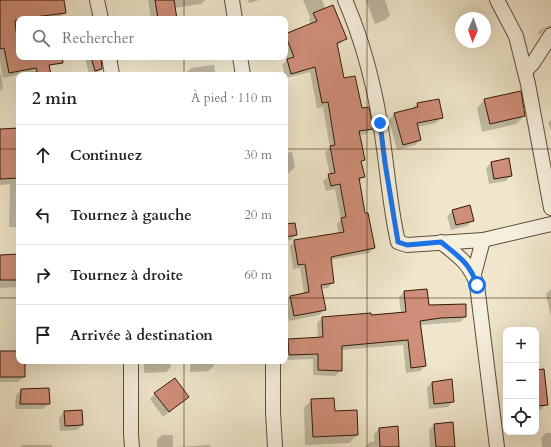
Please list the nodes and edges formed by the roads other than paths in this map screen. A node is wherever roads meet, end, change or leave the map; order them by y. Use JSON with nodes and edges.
{"nodes":[{"id":1,"x":97,"y":0,"type":"edge"},
{"id":2,"x":232,"y":0,"type":"edge"},
{"id":3,"x":345,"y":0,"type":"edge"},
{"id":4,"x":497,"y":0,"type":"edge"},
{"id":5,"x":100,"y":16,"type":"edge"},
{"id":6,"x":235,"y":16,"type":"edge"},
{"id":7,"x":551,"y":35,"type":"edge"},
{"id":8,"x":110,"y":60,"type":"edge"},
{"id":9,"x":240,"y":60,"type":"edge"},
{"id":10,"x":525,"y":71,"type":"junction"},
{"id":11,"x":112,"y":72,"type":"edge"},
{"id":12,"x":242,"y":72,"type":"edge"},
{"id":13,"x":551,"y":208,"type":"edge"},
{"id":14,"x":551,"y":224,"type":"edge"},
{"id":15,"x":483,"y":240,"type":"junction"},
{"id":16,"x":441,"y":242,"type":"junction"},
{"id":17,"x":474,"y":274,"type":"junction"},
{"id":18,"x":131,"y":364,"type":"edge"},
{"id":19,"x":273,"y":364,"type":"edge"},
{"id":20,"x":132,"y":447,"type":"edge"},
{"id":21,"x":275,"y":447,"type":"edge"},
{"id":22,"x":497,"y":447,"type":"edge"}],
"edges":[{"from":1,"to":5,"type":"street"},
{"from":2,"to":6,"type":"street"},
{"from":3,"to":16,"type":"street"},
{"from":4,"to":10,"type":"street"},
{"from":7,"to":10,"type":"street"},
{"from":8,"to":11,"type":"street"},
{"from":9,"to":12,"type":"street"},
{"from":10,"to":13,"type":"street"},
{"from":14,"to":15,"type":"street"},
{"from":15,"to":16,"type":"street"},
{"from":15,"to":17,"type":"street"},
{"from":16,"to":17,"type":"street"},
{"from":17,"to":22,"type":"street"},
{"from":18,"to":20,"type":"street"},
{"from":19,"to":21,"type":"street"}]}
